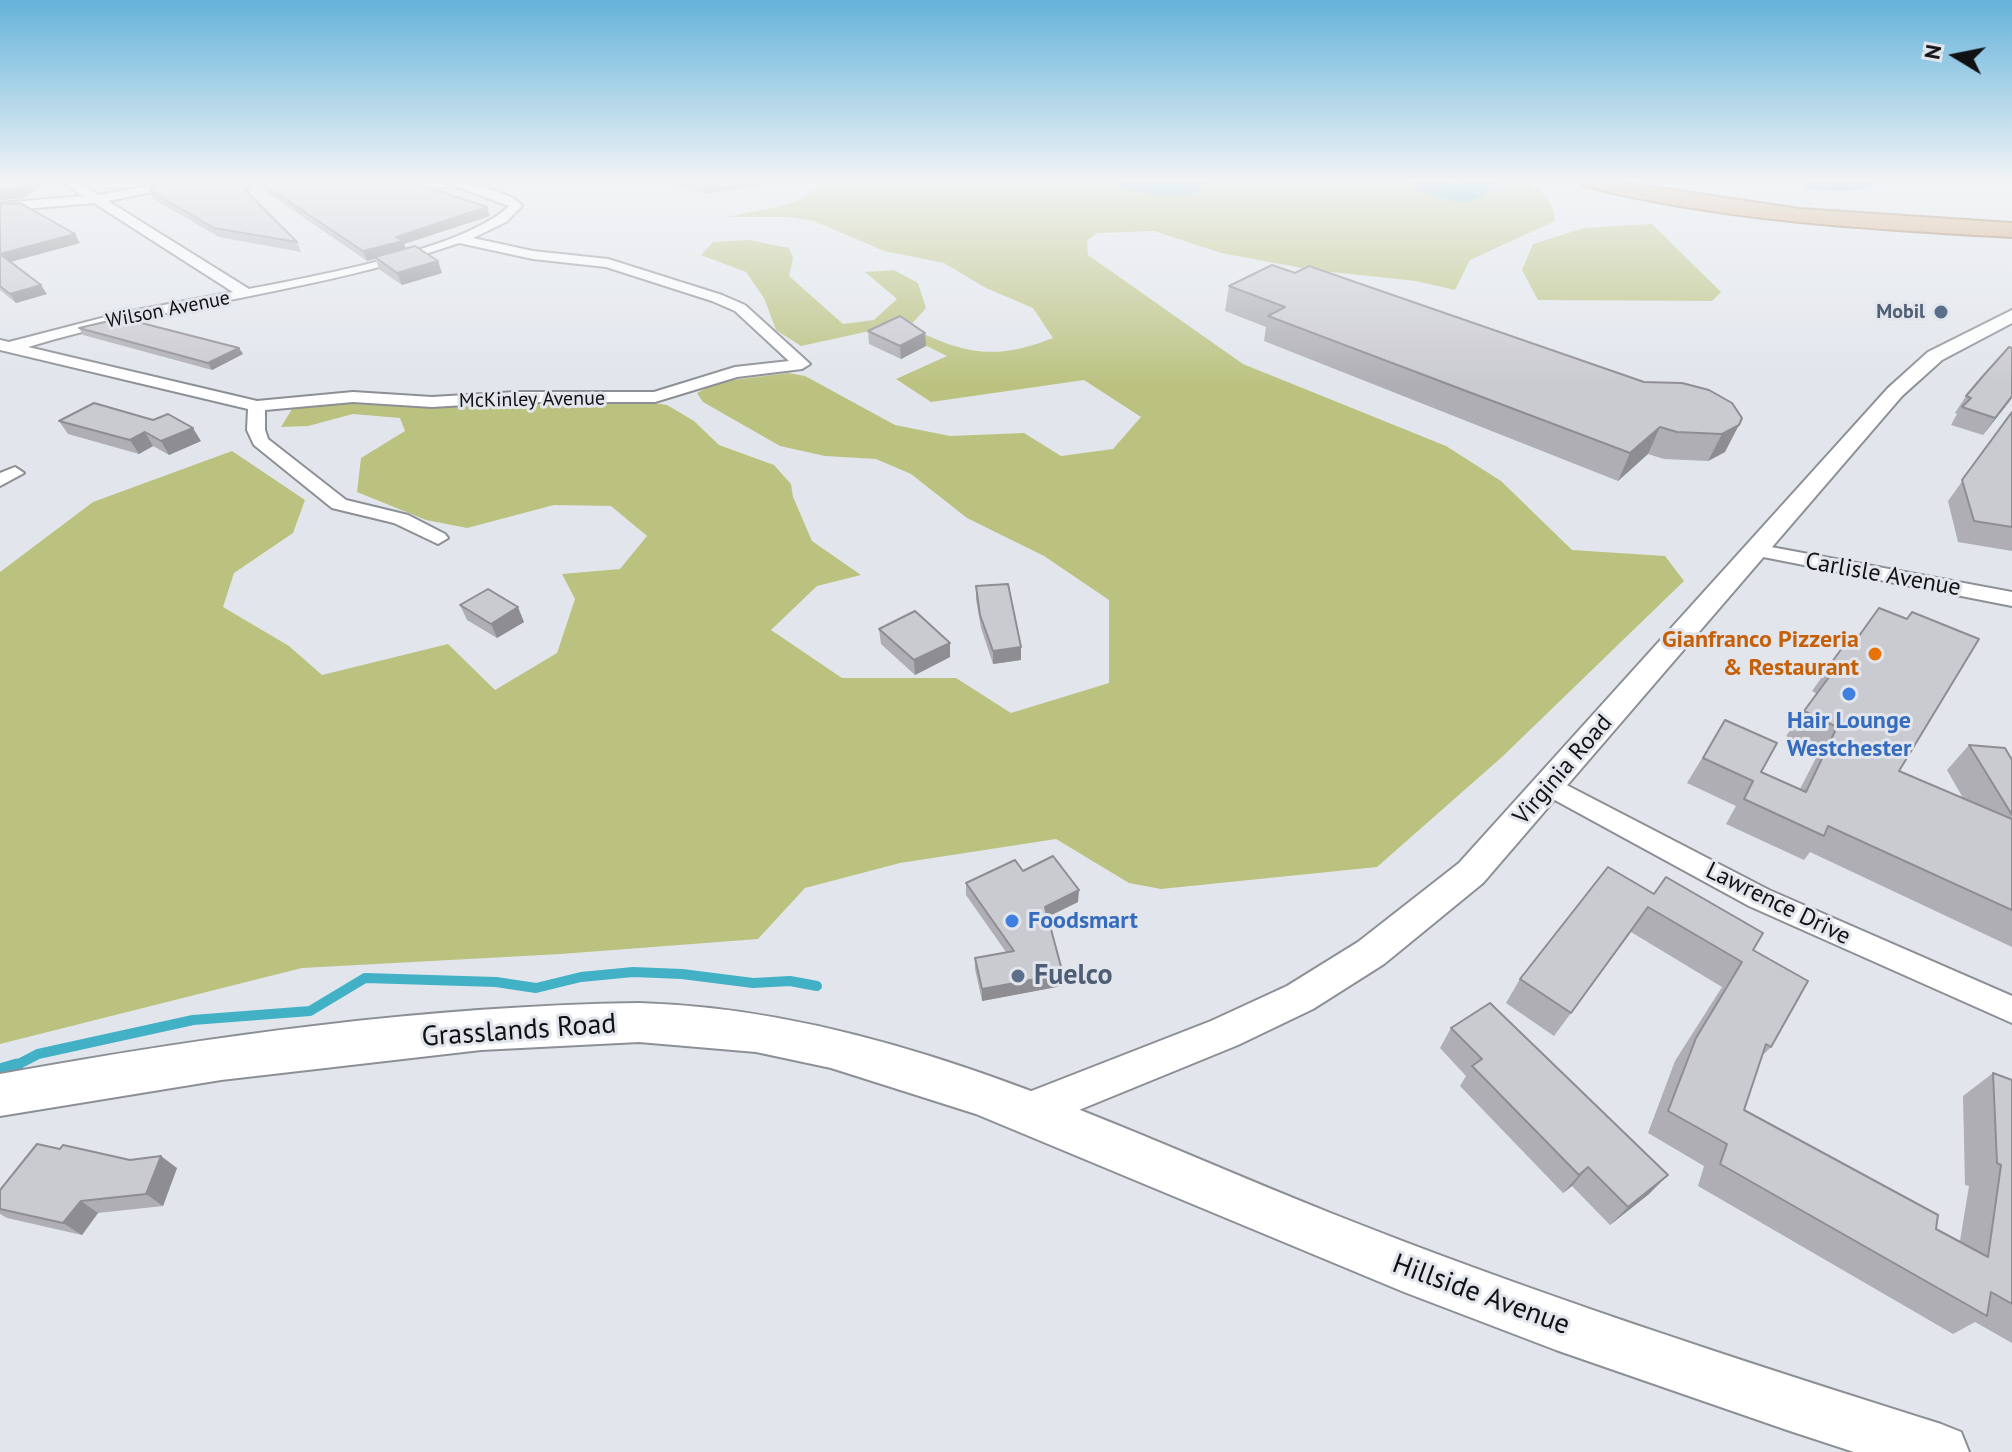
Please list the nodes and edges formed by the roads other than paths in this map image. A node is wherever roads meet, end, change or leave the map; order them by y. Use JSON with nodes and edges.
{"nodes":[{"id":1,"x":178,"y":250,"type":"edge"},
{"id":2,"x":424,"y":250,"type":"edge"},
{"id":3,"x":503,"y":250,"type":"edge"},
{"id":4,"x":247,"y":294,"type":"junction"},
{"id":5,"x":2012,"y":316,"type":"edge"},
{"id":6,"x":3,"y":348,"type":"edge"},
{"id":7,"x":257,"y":406,"type":"junction"},
{"id":8,"x":438,"y":538,"type":"dead end"},
{"id":9,"x":1755,"y":550,"type":"junction"},
{"id":10,"x":2012,"y":599,"type":"edge"},
{"id":11,"x":1551,"y":786,"type":"junction"},
{"id":12,"x":2012,"y":1010,"type":"edge"},
{"id":13,"x":0,"y":1095,"type":"edge"},
{"id":14,"x":1030,"y":1111,"type":"junction"},
{"id":15,"x":1941,"y":1452,"type":"edge"}],
"edges":[{"from":1,"to":4,"type":"street"},
{"from":2,"to":4,"type":"street","name":"Wilson Avenue"},
{"from":3,"to":7,"type":"street","name":"McKinley Avenue"},
{"from":4,"to":6,"type":"street","name":"Wilson Avenue"},
{"from":5,"to":9,"type":"street","name":"Virginia Road"},
{"from":6,"to":7,"type":"street","name":"McKinley Avenue"},
{"from":7,"to":8,"type":"street"},
{"from":9,"to":10,"type":"street","name":"Carlisle Avenue"},
{"from":9,"to":11,"type":"street","name":"Virginia Road"},
{"from":11,"to":12,"type":"street","name":"Lawrence Drive"},
{"from":11,"to":14,"type":"street","name":"Virginia Road"},
{"from":13,"to":14,"type":"main road","name":"Grasslands Road"},
{"from":14,"to":15,"type":"main road","name":"Hillside Avenue"}]}
